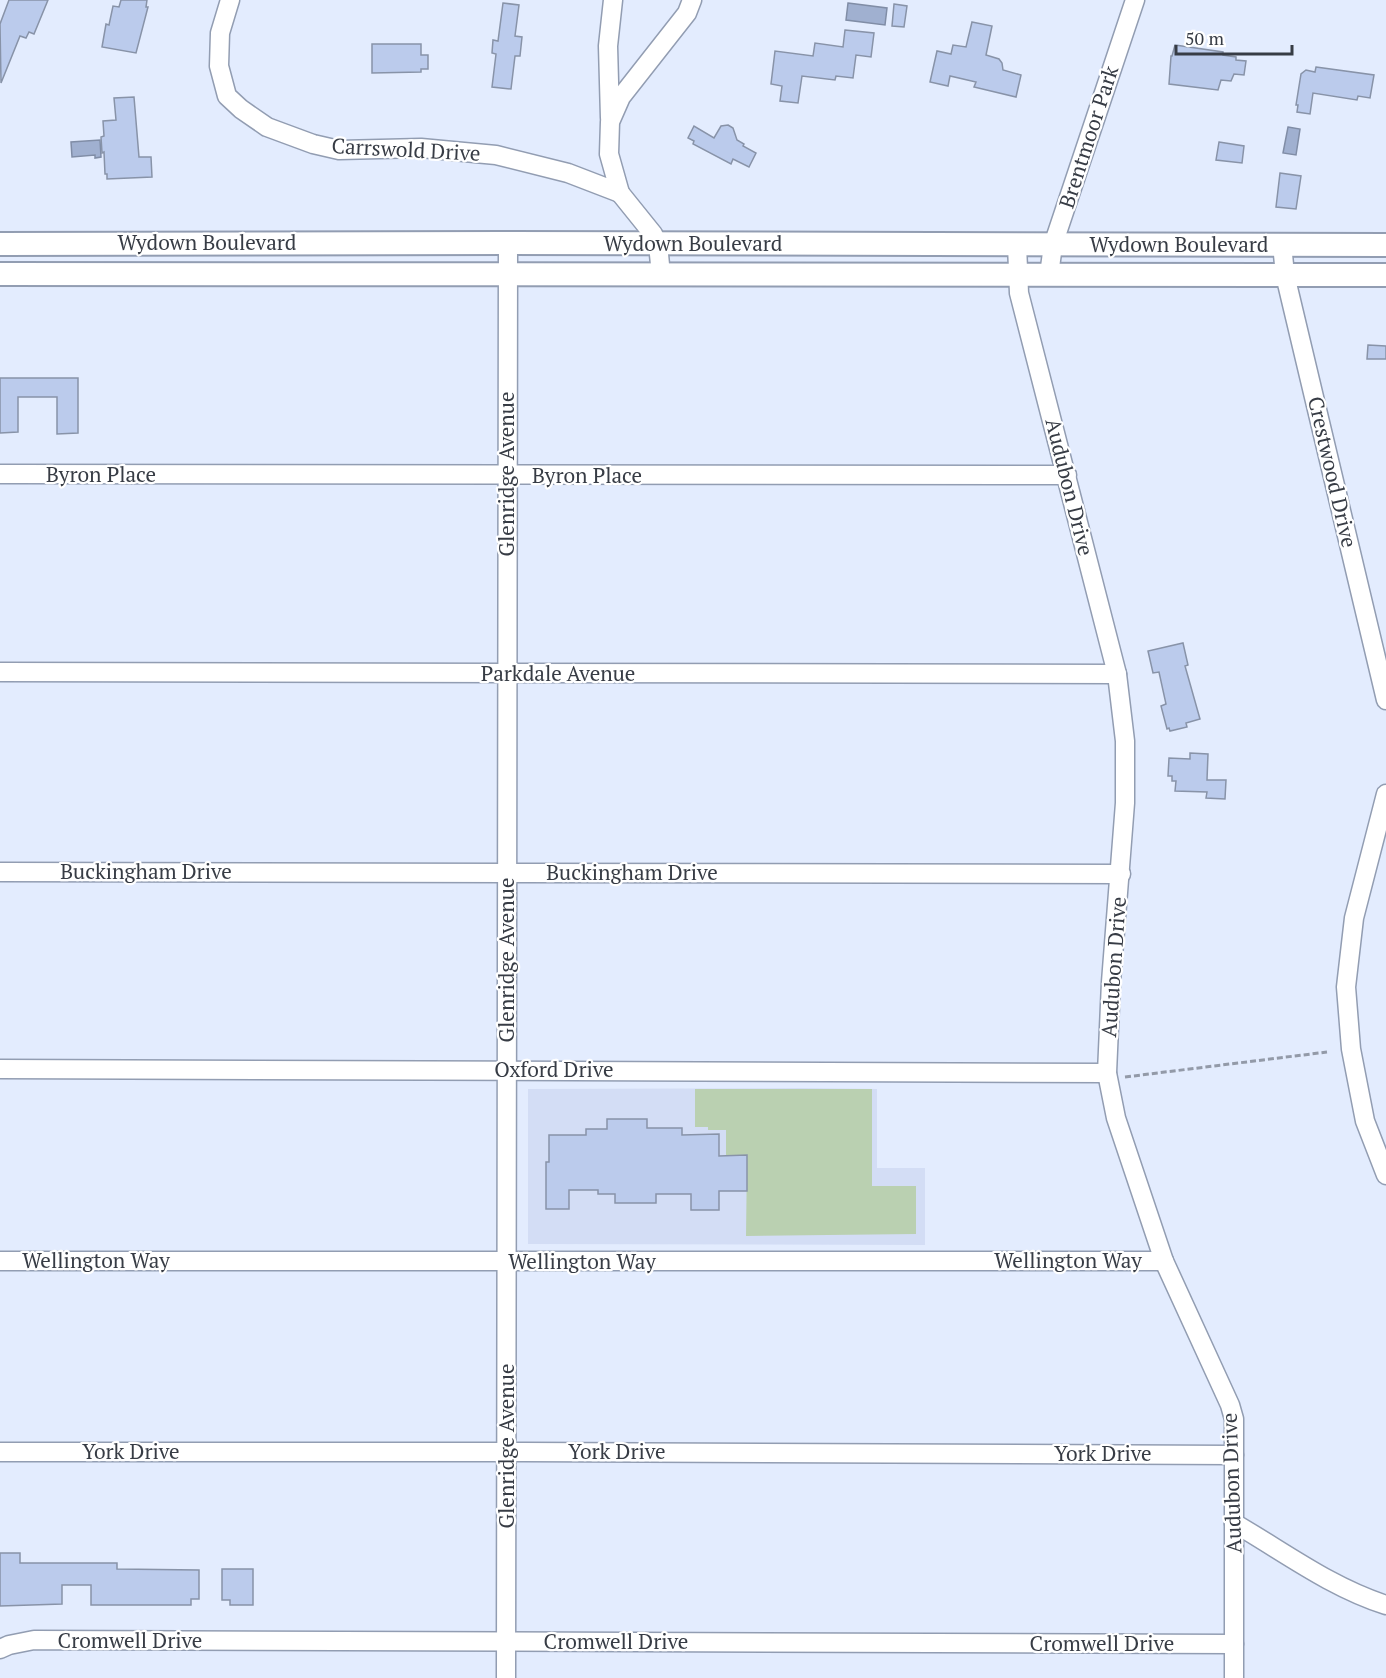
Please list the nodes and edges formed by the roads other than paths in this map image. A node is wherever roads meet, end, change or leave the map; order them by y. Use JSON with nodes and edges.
{"nodes":[{"id":1,"x":230,"y":0,"type":"edge"},
{"id":2,"x":613,"y":0,"type":"edge"},
{"id":3,"x":692,"y":0,"type":"edge"},
{"id":4,"x":1135,"y":0,"type":"edge"},
{"id":5,"x":610,"y":122,"type":"junction"},
{"id":6,"x":620,"y":193,"type":"junction"},
{"id":7,"x":508,"y":243,"type":"junction"},
{"id":8,"x":0,"y":244,"type":"edge"},
{"id":9,"x":658,"y":244,"type":"junction"},
{"id":10,"x":1282,"y":244,"type":"junction"},
{"id":11,"x":1017,"y":245,"type":"junction"},
{"id":12,"x":1053,"y":245,"type":"junction"},
{"id":13,"x":1386,"y":245,"type":"edge"},
{"id":14,"x":0,"y":274,"type":"edge"},
{"id":15,"x":509,"y":274,"type":"junction"},
{"id":16,"x":661,"y":274,"type":"junction"},
{"id":17,"x":1049,"y":275,"type":"junction"},
{"id":18,"x":1285,"y":275,"type":"junction"},
{"id":19,"x":1386,"y":275,"type":"edge"},
{"id":20,"x":1017,"y":276,"type":"junction"},
{"id":21,"x":0,"y":474,"type":"edge"},
{"id":22,"x":1067,"y":475,"type":"junction"},
{"id":23,"x":507,"y":476,"type":"junction"},
{"id":24,"x":0,"y":672,"type":"edge"},
{"id":25,"x":507,"y":674,"type":"junction"},
{"id":26,"x":1117,"y":674,"type":"junction"},
{"id":27,"x":1386,"y":700,"type":"edge"},
{"id":28,"x":1386,"y":794,"type":"edge"},
{"id":29,"x":1386,"y":833,"type":"edge"},
{"id":30,"x":1372,"y":848,"type":"junction"},
{"id":31,"x":0,"y":872,"type":"edge"},
{"id":32,"x":506,"y":872,"type":"junction"},
{"id":33,"x":1121,"y":874,"type":"junction"},
{"id":34,"x":0,"y":1069,"type":"edge"},
{"id":35,"x":507,"y":1069,"type":"junction"},
{"id":36,"x":1108,"y":1076,"type":"junction"},
{"id":37,"x":1386,"y":1175,"type":"edge"},
{"id":38,"x":0,"y":1261,"type":"edge"},
{"id":39,"x":1164,"y":1261,"type":"junction"},
{"id":40,"x":508,"y":1262,"type":"junction"},
{"id":41,"x":0,"y":1452,"type":"edge"},
{"id":42,"x":507,"y":1452,"type":"junction"},
{"id":43,"x":1234,"y":1455,"type":"junction"},
{"id":44,"x":1234,"y":1522,"type":"junction"},
{"id":45,"x":1386,"y":1605,"type":"edge"},
{"id":46,"x":506,"y":1642,"type":"junction"},
{"id":47,"x":1234,"y":1644,"type":"junction"},
{"id":48,"x":0,"y":1649,"type":"edge"},
{"id":49,"x":506,"y":1678,"type":"edge"},
{"id":50,"x":1234,"y":1678,"type":"edge"}],
"edges":[{"from":1,"to":6,"type":"street","name":"Carrswold Drive"},
{"from":2,"to":5,"type":"street"},
{"from":3,"to":5,"type":"street"},
{"from":4,"to":12,"type":"street","name":"Brentmoor Park"},
{"from":5,"to":6,"type":"street"},
{"from":6,"to":9,"type":"street"},
{"from":7,"to":8,"type":"street","name":"Wydown Boulevard"},
{"from":7,"to":9,"type":"street","name":"Wydown Boulevard"},
{"from":7,"to":15,"type":"street","name":"Glenridge Avenue"},
{"from":9,"to":11,"type":"street","name":"Wydown Boulevard"},
{"from":9,"to":16,"type":"street"},
{"from":10,"to":12,"type":"street","name":"Wydown Boulevard"},
{"from":10,"to":13,"type":"street","name":"Wydown Boulevard"},
{"from":10,"to":18,"type":"street","name":"Crestwood Drive"},
{"from":11,"to":12,"type":"street","name":"Wydown Boulevard"},
{"from":11,"to":20,"type":"street","name":"Audubon Drive"},
{"from":12,"to":17,"type":"street","name":"Brentmoor Park"},
{"from":14,"to":15,"type":"street","name":"Wydown Boulevard"},
{"from":15,"to":16,"type":"street","name":"Wydown Boulevard"},
{"from":15,"to":23,"type":"street","name":"Glenridge Avenue"},
{"from":16,"to":20,"type":"street","name":"Wydown Boulevard"},
{"from":17,"to":18,"type":"street","name":"Wydown Boulevard"},
{"from":17,"to":20,"type":"street","name":"Wydown Boulevard"},
{"from":18,"to":19,"type":"street","name":"Wydown Boulevard"},
{"from":18,"to":27,"type":"street","name":"Crestwood Drive"},
{"from":20,"to":22,"type":"street","name":"Audubon Drive"},
{"from":21,"to":23,"type":"street","name":"Byron Place"},
{"from":22,"to":23,"type":"street","name":"Byron Place"},
{"from":22,"to":26,"type":"street","name":"Audubon Drive"},
{"from":23,"to":25,"type":"street","name":"Glenridge Avenue"},
{"from":24,"to":25,"type":"street","name":"Parkdale Avenue"},
{"from":25,"to":26,"type":"street","name":"Parkdale Avenue"},
{"from":25,"to":32,"type":"street","name":"Glenridge Avenue"},
{"from":26,"to":33,"type":"street","name":"Audubon Drive"},
{"from":28,"to":30,"type":"street"},
{"from":29,"to":30,"type":"street"},
{"from":30,"to":37,"type":"street"},
{"from":31,"to":32,"type":"street","name":"Buckingham Drive"},
{"from":32,"to":33,"type":"street","name":"Buckingham Drive"},
{"from":32,"to":35,"type":"street","name":"Glenridge Avenue"},
{"from":33,"to":36,"type":"street","name":"Audubon Drive"},
{"from":34,"to":35,"type":"street","name":"Oxford Drive"},
{"from":35,"to":36,"type":"street","name":"Oxford Drive"},
{"from":35,"to":40,"type":"street","name":"Glenridge Avenue"},
{"from":36,"to":39,"type":"street","name":"Audubon Drive"},
{"from":38,"to":40,"type":"street","name":"Wellington Way"},
{"from":39,"to":40,"type":"street","name":"Wellington Way"},
{"from":39,"to":43,"type":"street","name":"Audubon Drive"},
{"from":40,"to":42,"type":"street","name":"Glenridge Avenue"},
{"from":41,"to":42,"type":"street","name":"York Drive"},
{"from":42,"to":43,"type":"street","name":"York Drive"},
{"from":42,"to":46,"type":"street","name":"Glenridge Avenue"},
{"from":43,"to":44,"type":"street","name":"Audubon Drive"},
{"from":44,"to":45,"type":"street"},
{"from":44,"to":47,"type":"street","name":"Audubon Drive"},
{"from":46,"to":47,"type":"street","name":"Cromwell Drive"},
{"from":46,"to":48,"type":"street","name":"Cromwell Drive"},
{"from":46,"to":49,"type":"street","name":"Glenridge Avenue"},
{"from":47,"to":50,"type":"street","name":"Audubon Drive"}]}
